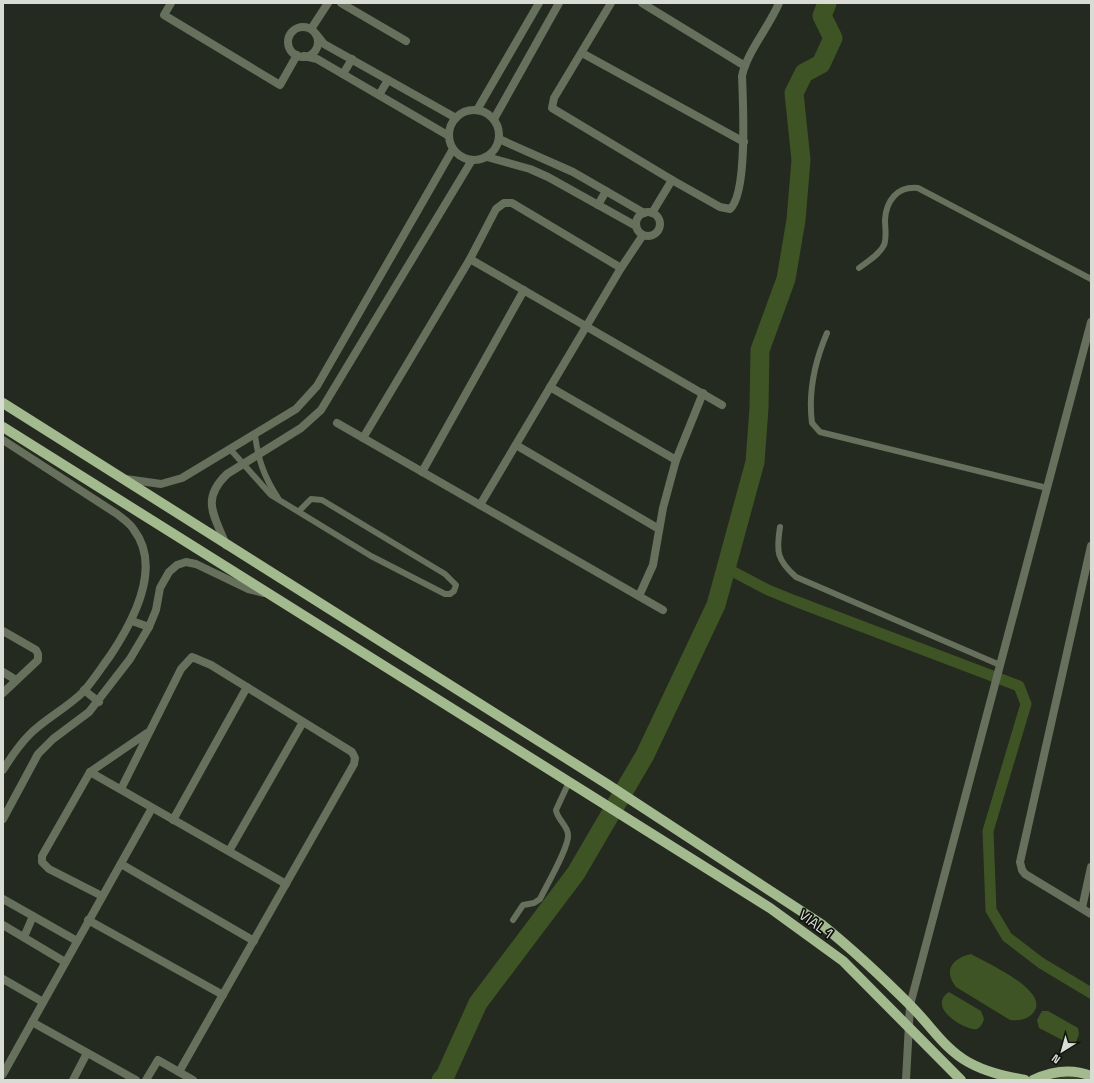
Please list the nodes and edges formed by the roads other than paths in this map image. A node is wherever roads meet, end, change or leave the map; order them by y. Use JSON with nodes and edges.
{"nodes":[{"id":1,"x":171,"y":3,"type":"edge"},
{"id":2,"x":328,"y":3,"type":"edge"},
{"id":3,"x":341,"y":3,"type":"edge"},
{"id":4,"x":539,"y":3,"type":"edge"},
{"id":5,"x":559,"y":3,"type":"edge"},
{"id":6,"x":611,"y":3,"type":"edge"},
{"id":7,"x":642,"y":3,"type":"edge"},
{"id":8,"x":779,"y":3,"type":"edge"},
{"id":9,"x":313,"y":32,"type":"junction"},
{"id":10,"x":406,"y":41,"type":"dead end"},
{"id":11,"x":582,"y":53,"type":"junction"},
{"id":12,"x":301,"y":56,"type":"junction"},
{"id":13,"x":352,"y":59,"type":"junction"},
{"id":14,"x":744,"y":66,"type":"junction"},
{"id":15,"x":343,"y":74,"type":"junction"},
{"id":16,"x":388,"y":80,"type":"junction"},
{"id":17,"x":379,"y":95,"type":"junction"},
{"id":18,"x":477,"y":110,"type":"junction"},
{"id":19,"x":456,"y":118,"type":"junction"},
{"id":20,"x":494,"y":120,"type":"junction"},
{"id":21,"x":449,"y":136,"type":"junction"},
{"id":22,"x":499,"y":139,"type":"junction"},
{"id":23,"x":744,"y":142,"type":"junction"},
{"id":24,"x":453,"y":149,"type":"junction"},
{"id":25,"x":487,"y":156,"type":"junction"},
{"id":26,"x":472,"y":160,"type":"junction"},
{"id":27,"x":672,"y":180,"type":"junction"},
{"id":28,"x":606,"y":191,"type":"junction"},
{"id":29,"x":598,"y":205,"type":"junction"},
{"id":30,"x":648,"y":213,"type":"junction"},
{"id":31,"x":636,"y":226,"type":"junction"},
{"id":32,"x":643,"y":235,"type":"junction"},
{"id":33,"x":470,"y":260,"type":"junction"},
{"id":34,"x":621,"y":268,"type":"junction"},
{"id":35,"x":859,"y":268,"type":"dead end"},
{"id":36,"x":1091,"y":279,"type":"edge"},
{"id":37,"x":524,"y":290,"type":"junction"},
{"id":38,"x":1091,"y":322,"type":"edge"},
{"id":39,"x":586,"y":326,"type":"junction"},
{"id":40,"x":827,"y":333,"type":"dead end"},
{"id":41,"x":550,"y":387,"type":"junction"},
{"id":42,"x":703,"y":393,"type":"junction"},
{"id":43,"x":3,"y":403,"type":"edge"},
{"id":44,"x":722,"y":405,"type":"dead end"},
{"id":45,"x":337,"y":423,"type":"dead end"},
{"id":46,"x":3,"y":427,"type":"edge"},
{"id":47,"x":255,"y":435,"type":"junction"},
{"id":48,"x":363,"y":438,"type":"junction"},
{"id":49,"x":3,"y":440,"type":"edge"},
{"id":50,"x":516,"y":446,"type":"junction"},
{"id":51,"x":230,"y":449,"type":"junction"},
{"id":52,"x":257,"y":456,"type":"junction"},
{"id":53,"x":676,"y":460,"type":"junction"},
{"id":54,"x":243,"y":464,"type":"junction"},
{"id":55,"x":422,"y":472,"type":"junction"},
{"id":56,"x":120,"y":478,"type":"junction"},
{"id":57,"x":1047,"y":488,"type":"junction"},
{"id":58,"x":279,"y":500,"type":"junction"},
{"id":59,"x":480,"y":505,"type":"junction"},
{"id":60,"x":299,"y":512,"type":"junction"},
{"id":61,"x":780,"y":527,"type":"dead end"},
{"id":62,"x":659,"y":529,"type":"junction"},
{"id":63,"x":226,"y":545,"type":"junction"},
{"id":64,"x":1091,"y":546,"type":"edge"},
{"id":65,"x":271,"y":594,"type":"junction"},
{"id":66,"x":639,"y":596,"type":"junction"},
{"id":67,"x":663,"y":610,"type":"dead end"},
{"id":68,"x":132,"y":621,"type":"junction"},
{"id":69,"x":149,"y":627,"type":"junction"},
{"id":70,"x":3,"y":631,"type":"edge"},
{"id":71,"x":1000,"y":665,"type":"junction"},
{"id":72,"x":3,"y":672,"type":"edge"},
{"id":73,"x":16,"y":680,"type":"junction"},
{"id":74,"x":247,"y":687,"type":"junction"},
{"id":75,"x":84,"y":690,"type":"junction"},
{"id":76,"x":3,"y":693,"type":"edge"},
{"id":77,"x":99,"y":702,"type":"junction"},
{"id":78,"x":303,"y":722,"type":"junction"},
{"id":79,"x":149,"y":732,"type":"junction"},
{"id":80,"x":3,"y":770,"type":"edge"},
{"id":81,"x":90,"y":772,"type":"junction"},
{"id":82,"x":569,"y":782,"type":"junction"},
{"id":83,"x":121,"y":789,"type":"junction"},
{"id":84,"x":152,"y":808,"type":"junction"},
{"id":85,"x":3,"y":819,"type":"edge"},
{"id":86,"x":173,"y":820,"type":"junction"},
{"id":87,"x":229,"y":851,"type":"junction"},
{"id":88,"x":121,"y":864,"type":"junction"},
{"id":89,"x":1091,"y":867,"type":"edge"},
{"id":90,"x":286,"y":884,"type":"junction"},
{"id":91,"x":102,"y":896,"type":"junction"},
{"id":92,"x":3,"y":899,"type":"edge"},
{"id":93,"x":1082,"y":908,"type":"junction"},
{"id":94,"x":1091,"y":914,"type":"edge"},
{"id":95,"x":33,"y":916,"type":"junction"},
{"id":96,"x":88,"y":920,"type":"junction"},
{"id":97,"x":513,"y":920,"type":"dead end"},
{"id":98,"x":3,"y":925,"type":"edge"},
{"id":99,"x":24,"y":937,"type":"junction"},
{"id":100,"x":77,"y":941,"type":"junction"},
{"id":101,"x":254,"y":941,"type":"junction"},
{"id":102,"x":65,"y":962,"type":"junction"},
{"id":103,"x":3,"y":979,"type":"edge"},
{"id":104,"x":223,"y":995,"type":"junction"},
{"id":105,"x":43,"y":1002,"type":"junction"},
{"id":106,"x":910,"y":1005,"type":"junction"},
{"id":107,"x":32,"y":1022,"type":"junction"},
{"id":108,"x":908,"y":1028,"type":"junction"},
{"id":109,"x":87,"y":1053,"type":"junction"},
{"id":110,"x":179,"y":1072,"type":"junction"},
{"id":111,"x":3,"y":1074,"type":"edge"},
{"id":112,"x":1091,"y":1076,"type":"edge"},
{"id":113,"x":73,"y":1080,"type":"edge"},
{"id":114,"x":136,"y":1080,"type":"edge"},
{"id":115,"x":146,"y":1080,"type":"edge"},
{"id":116,"x":193,"y":1080,"type":"edge"},
{"id":117,"x":906,"y":1080,"type":"edge"},
{"id":118,"x":961,"y":1080,"type":"edge"},
{"id":119,"x":1025,"y":1080,"type":"edge"},
{"id":120,"x":1033,"y":1080,"type":"edge"}],
"edges":[{"from":1,"to":12,"type":"street"},
{"from":2,"to":9,"type":"street"},
{"from":3,"to":10,"type":"street"},
{"from":4,"to":18,"type":"street"},
{"from":5,"to":20,"type":"street"},
{"from":6,"to":11,"type":"street"},
{"from":7,"to":14,"type":"street"},
{"from":8,"to":14,"type":"street"},
{"from":9,"to":12,"type":"street"},
{"from":9,"to":12,"type":"street"},
{"from":9,"to":13,"type":"street"},
{"from":11,"to":23,"type":"street"},
{"from":11,"to":27,"type":"street"},
{"from":12,"to":15,"type":"street"},
{"from":13,"to":15,"type":"street"},
{"from":13,"to":16,"type":"street"},
{"from":14,"to":23,"type":"street"},
{"from":15,"to":17,"type":"street"},
{"from":16,"to":17,"type":"street"},
{"from":16,"to":19,"type":"street"},
{"from":17,"to":21,"type":"street"},
{"from":18,"to":19,"type":"street"},
{"from":18,"to":20,"type":"street"},
{"from":19,"to":21,"type":"street"},
{"from":20,"to":22,"type":"street"},
{"from":21,"to":24,"type":"street"},
{"from":22,"to":25,"type":"street"},
{"from":22,"to":28,"type":"street"},
{"from":23,"to":27,"type":"street"},
{"from":24,"to":26,"type":"street"},
{"from":24,"to":47,"type":"street"},
{"from":25,"to":26,"type":"street"},
{"from":25,"to":29,"type":"street"},
{"from":26,"to":52,"type":"street"},
{"from":27,"to":30,"type":"street"},
{"from":28,"to":29,"type":"street"},
{"from":28,"to":30,"type":"street"},
{"from":29,"to":31,"type":"street"},
{"from":30,"to":31,"type":"street"},
{"from":30,"to":32,"type":"street"},
{"from":31,"to":32,"type":"street"},
{"from":32,"to":34,"type":"street"},
{"from":33,"to":34,"type":"street"},
{"from":33,"to":37,"type":"street"},
{"from":33,"to":48,"type":"street"},
{"from":34,"to":39,"type":"street"},
{"from":35,"to":36,"type":"lane"},
{"from":37,"to":39,"type":"street"},
{"from":37,"to":55,"type":"street"},
{"from":38,"to":57,"type":"street"},
{"from":39,"to":41,"type":"street"},
{"from":39,"to":42,"type":"street"},
{"from":40,"to":57,"type":"lane"},
{"from":41,"to":50,"type":"street"},
{"from":41,"to":53,"type":"street"},
{"from":42,"to":44,"type":"street"},
{"from":42,"to":53,"type":"street"},
{"from":43,"to":56,"type":"main road","name":"VIAL 1"},
{"from":45,"to":48,"type":"street"},
{"from":46,"to":65,"type":"main road","name":"VIAL 1"},
{"from":47,"to":51,"type":"street"},
{"from":47,"to":52,"type":"lane"},
{"from":48,"to":55,"type":"street"},
{"from":49,"to":68,"type":"street"},
{"from":50,"to":59,"type":"street"},
{"from":50,"to":62,"type":"street"},
{"from":51,"to":54,"type":"lane"},
{"from":51,"to":56,"type":"street"},
{"from":52,"to":54,"type":"street"},
{"from":52,"to":58,"type":"lane"},
{"from":53,"to":62,"type":"street"},
{"from":54,"to":58,"type":"lane"},
{"from":54,"to":63,"type":"street"},
{"from":55,"to":59,"type":"street"},
{"from":56,"to":63,"type":"main road","name":"VIAL 1"},
{"from":57,"to":71,"type":"street"},
{"from":58,"to":60,"type":"lane"},
{"from":59,"to":66,"type":"street"},
{"from":60,"to":60,"type":"lane"},
{"from":61,"to":71,"type":"lane"},
{"from":62,"to":66,"type":"street"},
{"from":63,"to":106,"type":"main road","name":"VIAL 1"},
{"from":64,"to":93,"type":"street"},
{"from":65,"to":69,"type":"street"},
{"from":65,"to":82,"type":"main road","name":"VIAL 1"},
{"from":66,"to":67,"type":"street"},
{"from":68,"to":69,"type":"street"},
{"from":68,"to":75,"type":"street"},
{"from":69,"to":77,"type":"street"},
{"from":70,"to":73,"type":"street"},
{"from":71,"to":106,"type":"street"},
{"from":72,"to":73,"type":"street"},
{"from":73,"to":76,"type":"street"},
{"from":74,"to":78,"type":"street"},
{"from":74,"to":79,"type":"street"},
{"from":74,"to":86,"type":"street"},
{"from":75,"to":77,"type":"street"},
{"from":75,"to":80,"type":"street"},
{"from":77,"to":85,"type":"street"},
{"from":78,"to":87,"type":"street"},
{"from":78,"to":90,"type":"street"},
{"from":79,"to":81,"type":"street"},
{"from":79,"to":83,"type":"street"},
{"from":81,"to":83,"type":"street"},
{"from":81,"to":91,"type":"street"},
{"from":82,"to":97,"type":"lane"},
{"from":82,"to":108,"type":"main road","name":"VIAL 1"},
{"from":83,"to":84,"type":"street"},
{"from":84,"to":86,"type":"street"},
{"from":84,"to":88,"type":"street"},
{"from":86,"to":87,"type":"street"},
{"from":87,"to":90,"type":"street"},
{"from":88,"to":91,"type":"street"},
{"from":88,"to":101,"type":"street"},
{"from":89,"to":93,"type":"street"},
{"from":90,"to":101,"type":"street"},
{"from":91,"to":96,"type":"street"},
{"from":92,"to":95,"type":"street"},
{"from":93,"to":94,"type":"street"},
{"from":95,"to":99,"type":"street"},
{"from":95,"to":100,"type":"street"},
{"from":96,"to":100,"type":"street"},
{"from":96,"to":104,"type":"street"},
{"from":98,"to":99,"type":"street"},
{"from":99,"to":102,"type":"street"},
{"from":100,"to":102,"type":"street"},
{"from":101,"to":104,"type":"street"},
{"from":102,"to":105,"type":"street"},
{"from":103,"to":105,"type":"street"},
{"from":104,"to":110,"type":"street"},
{"from":105,"to":107,"type":"street"},
{"from":106,"to":108,"type":"street"},
{"from":106,"to":119,"type":"main road","name":"VIAL 1"},
{"from":107,"to":109,"type":"street"},
{"from":107,"to":111,"type":"street"},
{"from":108,"to":117,"type":"street"},
{"from":108,"to":118,"type":"main road","name":"VIAL 1"},
{"from":109,"to":113,"type":"street"},
{"from":109,"to":114,"type":"street"},
{"from":110,"to":115,"type":"street"},
{"from":110,"to":116,"type":"street"},
{"from":112,"to":120,"type":"main road"}]}
